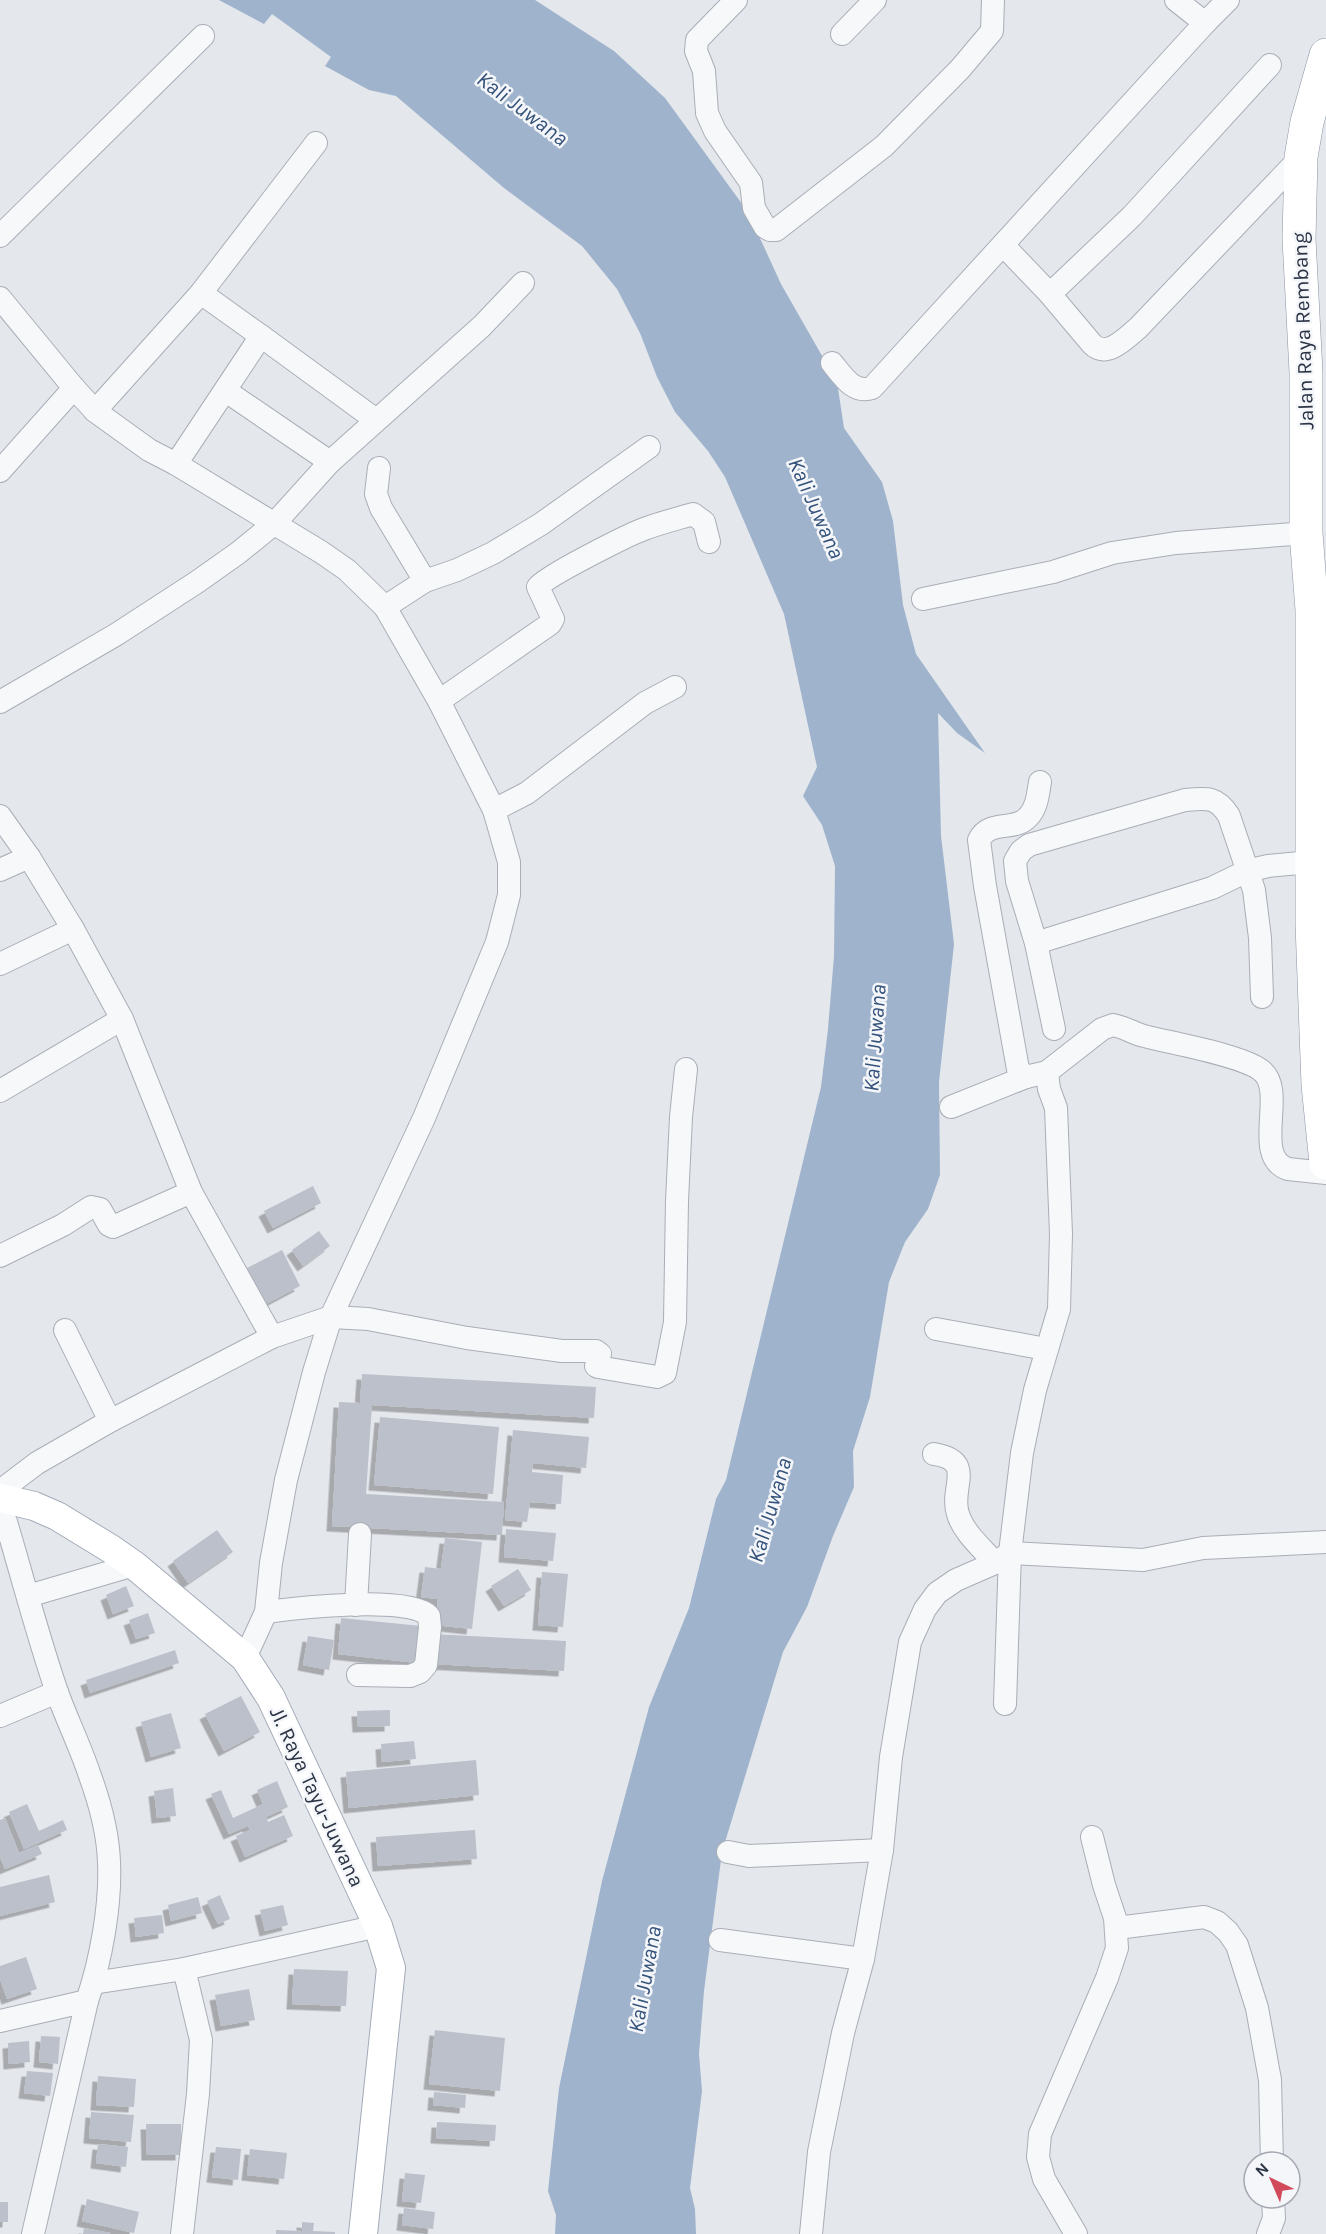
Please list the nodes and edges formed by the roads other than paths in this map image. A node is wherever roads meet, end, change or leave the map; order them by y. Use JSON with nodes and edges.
{"nodes":[{"id":1,"x":736,"y":0,"type":"edge"},
{"id":2,"x":875,"y":0,"type":"edge"},
{"id":3,"x":993,"y":0,"type":"edge"},
{"id":4,"x":1176,"y":0,"type":"edge"},
{"id":5,"x":1228,"y":0,"type":"edge"},
{"id":6,"x":1205,"y":23,"type":"junction"},
{"id":7,"x":842,"y":34,"type":"dead end"},
{"id":8,"x":203,"y":36,"type":"dead end"},
{"id":9,"x":1326,"y":55,"type":"edge"},
{"id":10,"x":1270,"y":65,"type":"dead end"},
{"id":11,"x":316,"y":143,"type":"dead end"},
{"id":12,"x":1301,"y":157,"type":"junction"},
{"id":13,"x":0,"y":236,"type":"edge"},
{"id":14,"x":1003,"y":245,"type":"junction"},
{"id":15,"x":523,"y":283,"type":"dead end"},
{"id":16,"x":201,"y":293,"type":"junction"},
{"id":17,"x":1050,"y":293,"type":"junction"},
{"id":18,"x":0,"y":298,"type":"edge"},
{"id":19,"x":261,"y":336,"type":"junction"},
{"id":20,"x":832,"y":363,"type":"dead end"},
{"id":21,"x":74,"y":388,"type":"junction"},
{"id":22,"x":226,"y":391,"type":"junction"},
{"id":23,"x":95,"y":411,"type":"junction"},
{"id":24,"x":376,"y":420,"type":"junction"},
{"id":25,"x":649,"y":447,"type":"dead end"},
{"id":26,"x":330,"y":462,"type":"junction"},
{"id":27,"x":176,"y":464,"type":"junction"},
{"id":28,"x":379,"y":468,"type":"dead end"},
{"id":29,"x":0,"y":471,"type":"edge"},
{"id":30,"x":275,"y":523,"type":"junction"},
{"id":31,"x":1306,"y":533,"type":"junction"},
{"id":32,"x":709,"y":542,"type":"dead end"},
{"id":33,"x":425,"y":581,"type":"junction"},
{"id":34,"x":923,"y":599,"type":"dead end"},
{"id":35,"x":385,"y":607,"type":"junction"},
{"id":36,"x":1319,"y":614,"type":"edge"},
{"id":37,"x":675,"y":687,"type":"dead end"},
{"id":38,"x":439,"y":701,"type":"junction"},
{"id":39,"x":0,"y":702,"type":"edge"},
{"id":40,"x":1040,"y":782,"type":"dead end"},
{"id":41,"x":494,"y":810,"type":"junction"},
{"id":42,"x":0,"y":816,"type":"edge"},
{"id":43,"x":29,"y":857,"type":"junction"},
{"id":44,"x":1316,"y":866,"type":"edge"},
{"id":45,"x":0,"y":870,"type":"edge"},
{"id":46,"x":1247,"y":871,"type":"junction"},
{"id":47,"x":73,"y":929,"type":"junction"},
{"id":48,"x":1036,"y":943,"type":"junction"},
{"id":49,"x":0,"y":964,"type":"edge"},
{"id":50,"x":1320,"y":970,"type":"edge"},
{"id":51,"x":1262,"y":997,"type":"dead end"},
{"id":52,"x":122,"y":1019,"type":"junction"},
{"id":53,"x":1054,"y":1029,"type":"dead end"},
{"id":54,"x":686,"y":1069,"type":"dead end"},
{"id":55,"x":1036,"y":1074,"type":"junction"},
{"id":56,"x":0,"y":1091,"type":"edge"},
{"id":57,"x":951,"y":1107,"type":"dead end"},
{"id":58,"x":1326,"y":1163,"type":"edge"},
{"id":59,"x":1326,"y":1173,"type":"edge"},
{"id":60,"x":191,"y":1192,"type":"junction"},
{"id":61,"x":0,"y":1256,"type":"edge"},
{"id":62,"x":331,"y":1317,"type":"junction"},
{"id":63,"x":936,"y":1329,"type":"dead end"},
{"id":64,"x":64,"y":1330,"type":"dead end"},
{"id":65,"x":272,"y":1337,"type":"junction"},
{"id":66,"x":1046,"y":1349,"type":"junction"},
{"id":67,"x":111,"y":1421,"type":"junction"},
{"id":68,"x":934,"y":1454,"type":"dead end"},
{"id":69,"x":0,"y":1491,"type":"edge"},
{"id":70,"x":0,"y":1498,"type":"edge"},
{"id":71,"x":0,"y":1511,"type":"edge"},
{"id":72,"x":360,"y":1534,"type":"dead end"},
{"id":73,"x":1326,"y":1542,"type":"edge"},
{"id":74,"x":1002,"y":1558,"type":"junction"},
{"id":75,"x":134,"y":1565,"type":"junction"},
{"id":76,"x":28,"y":1596,"type":"junction"},
{"id":77,"x":356,"y":1605,"type":"junction"},
{"id":78,"x":266,"y":1612,"type":"junction"},
{"id":79,"x":245,"y":1658,"type":"junction"},
{"id":80,"x":358,"y":1675,"type":"dead end"},
{"id":81,"x":57,"y":1692,"type":"junction"},
{"id":82,"x":1005,"y":1704,"type":"dead end"},
{"id":83,"x":0,"y":1716,"type":"edge"},
{"id":84,"x":1092,"y":1838,"type":"dead end"},
{"id":85,"x":882,"y":1850,"type":"junction"},
{"id":86,"x":728,"y":1852,"type":"dead end"},
{"id":87,"x":378,"y":1926,"type":"junction"},
{"id":88,"x":1117,"y":1928,"type":"junction"},
{"id":89,"x":720,"y":1940,"type":"dead end"},
{"id":90,"x":863,"y":1959,"type":"junction"},
{"id":91,"x":184,"y":1969,"type":"junction"},
{"id":92,"x":90,"y":1992,"type":"junction"},
{"id":93,"x":0,"y":2021,"type":"edge"},
{"id":94,"x":1272,"y":2150,"type":"edge"},
{"id":95,"x":1274,"y":2210,"type":"edge"},
{"id":96,"x":33,"y":2234,"type":"edge"},
{"id":97,"x":182,"y":2234,"type":"edge"},
{"id":98,"x":363,"y":2234,"type":"edge"},
{"id":99,"x":811,"y":2234,"type":"edge"},
{"id":100,"x":1076,"y":2234,"type":"edge"},
{"id":101,"x":1268,"y":2234,"type":"edge"}],
"edges":[{"from":1,"to":3,"type":"street"},
{"from":2,"to":7,"type":"street"},
{"from":4,"to":6,"type":"street"},
{"from":5,"to":6,"type":"street"},
{"from":6,"to":14,"type":"street"},
{"from":8,"to":13,"type":"street"},
{"from":9,"to":12,"type":"highway","name":"Jalan Raya Rembang"},
{"from":10,"to":17,"type":"street"},
{"from":11,"to":16,"type":"street"},
{"from":12,"to":17,"type":"street"},
{"from":12,"to":31,"type":"highway","name":"Jalan Raya Rembang"},
{"from":14,"to":17,"type":"street"},
{"from":14,"to":20,"type":"street"},
{"from":15,"to":24,"type":"street"},
{"from":16,"to":19,"type":"street"},
{"from":16,"to":23,"type":"street"},
{"from":18,"to":21,"type":"street"},
{"from":19,"to":22,"type":"street"},
{"from":19,"to":24,"type":"street"},
{"from":21,"to":23,"type":"street"},
{"from":21,"to":29,"type":"street"},
{"from":22,"to":26,"type":"street"},
{"from":22,"to":27,"type":"street"},
{"from":23,"to":27,"type":"street"},
{"from":24,"to":26,"type":"street"},
{"from":25,"to":33,"type":"street"},
{"from":26,"to":30,"type":"street"},
{"from":27,"to":30,"type":"street"},
{"from":28,"to":33,"type":"street"},
{"from":30,"to":35,"type":"street"},
{"from":30,"to":39,"type":"street"},
{"from":31,"to":34,"type":"street"},
{"from":31,"to":36,"type":"highway","name":"Jalan Raya Rembang"},
{"from":32,"to":38,"type":"street"},
{"from":33,"to":35,"type":"street"},
{"from":35,"to":38,"type":"street"},
{"from":36,"to":44,"type":"highway","name":"Jalan Raya Rembang"},
{"from":37,"to":41,"type":"street"},
{"from":38,"to":41,"type":"street"},
{"from":40,"to":55,"type":"street"},
{"from":41,"to":62,"type":"street"},
{"from":42,"to":43,"type":"street"},
{"from":43,"to":45,"type":"street"},
{"from":43,"to":47,"type":"street"},
{"from":44,"to":46,"type":"street"},
{"from":44,"to":50,"type":"highway","name":"Jalan Raya Rembang"},
{"from":46,"to":48,"type":"street"},
{"from":46,"to":48,"type":"street"},
{"from":46,"to":51,"type":"street"},
{"from":47,"to":49,"type":"street"},
{"from":47,"to":52,"type":"street"},
{"from":48,"to":53,"type":"street"},
{"from":50,"to":58,"type":"highway","name":"Jalan Raya Rembang"},
{"from":52,"to":56,"type":"street"},
{"from":52,"to":60,"type":"street"},
{"from":54,"to":62,"type":"street"},
{"from":55,"to":57,"type":"street"},
{"from":55,"to":59,"type":"street"},
{"from":55,"to":66,"type":"street"},
{"from":60,"to":61,"type":"street"},
{"from":60,"to":65,"type":"street"},
{"from":62,"to":65,"type":"street"},
{"from":62,"to":78,"type":"street"},
{"from":63,"to":66,"type":"street"},
{"from":64,"to":67,"type":"street"},
{"from":65,"to":67,"type":"street"},
{"from":66,"to":74,"type":"street"},
{"from":67,"to":69,"type":"street"},
{"from":68,"to":74,"type":"street"},
{"from":70,"to":75,"type":"main road","name":"Jl. Raya Tayu-Juwana"},
{"from":71,"to":76,"type":"street"},
{"from":72,"to":77,"type":"street"},
{"from":73,"to":74,"type":"street"},
{"from":74,"to":82,"type":"street"},
{"from":74,"to":85,"type":"street"},
{"from":75,"to":76,"type":"street"},
{"from":75,"to":79,"type":"main road","name":"Jl. Raya Tayu-Juwana"},
{"from":76,"to":81,"type":"street"},
{"from":77,"to":78,"type":"street"},
{"from":77,"to":80,"type":"street"},
{"from":78,"to":79,"type":"street"},
{"from":79,"to":87,"type":"main road","name":"Jl. Raya Tayu-Juwana"},
{"from":81,"to":83,"type":"street"},
{"from":81,"to":92,"type":"street"},
{"from":84,"to":88,"type":"street"},
{"from":85,"to":86,"type":"street"},
{"from":85,"to":90,"type":"street"},
{"from":87,"to":91,"type":"street"},
{"from":87,"to":98,"type":"main road","name":"Jl. Raya Tayu-Juwana"},
{"from":88,"to":94,"type":"street"},
{"from":88,"to":100,"type":"street"},
{"from":89,"to":90,"type":"street"},
{"from":90,"to":99,"type":"street"},
{"from":91,"to":92,"type":"street"},
{"from":91,"to":97,"type":"street"},
{"from":92,"to":93,"type":"street"},
{"from":92,"to":96,"type":"street"},
{"from":95,"to":101,"type":"street"}]}
